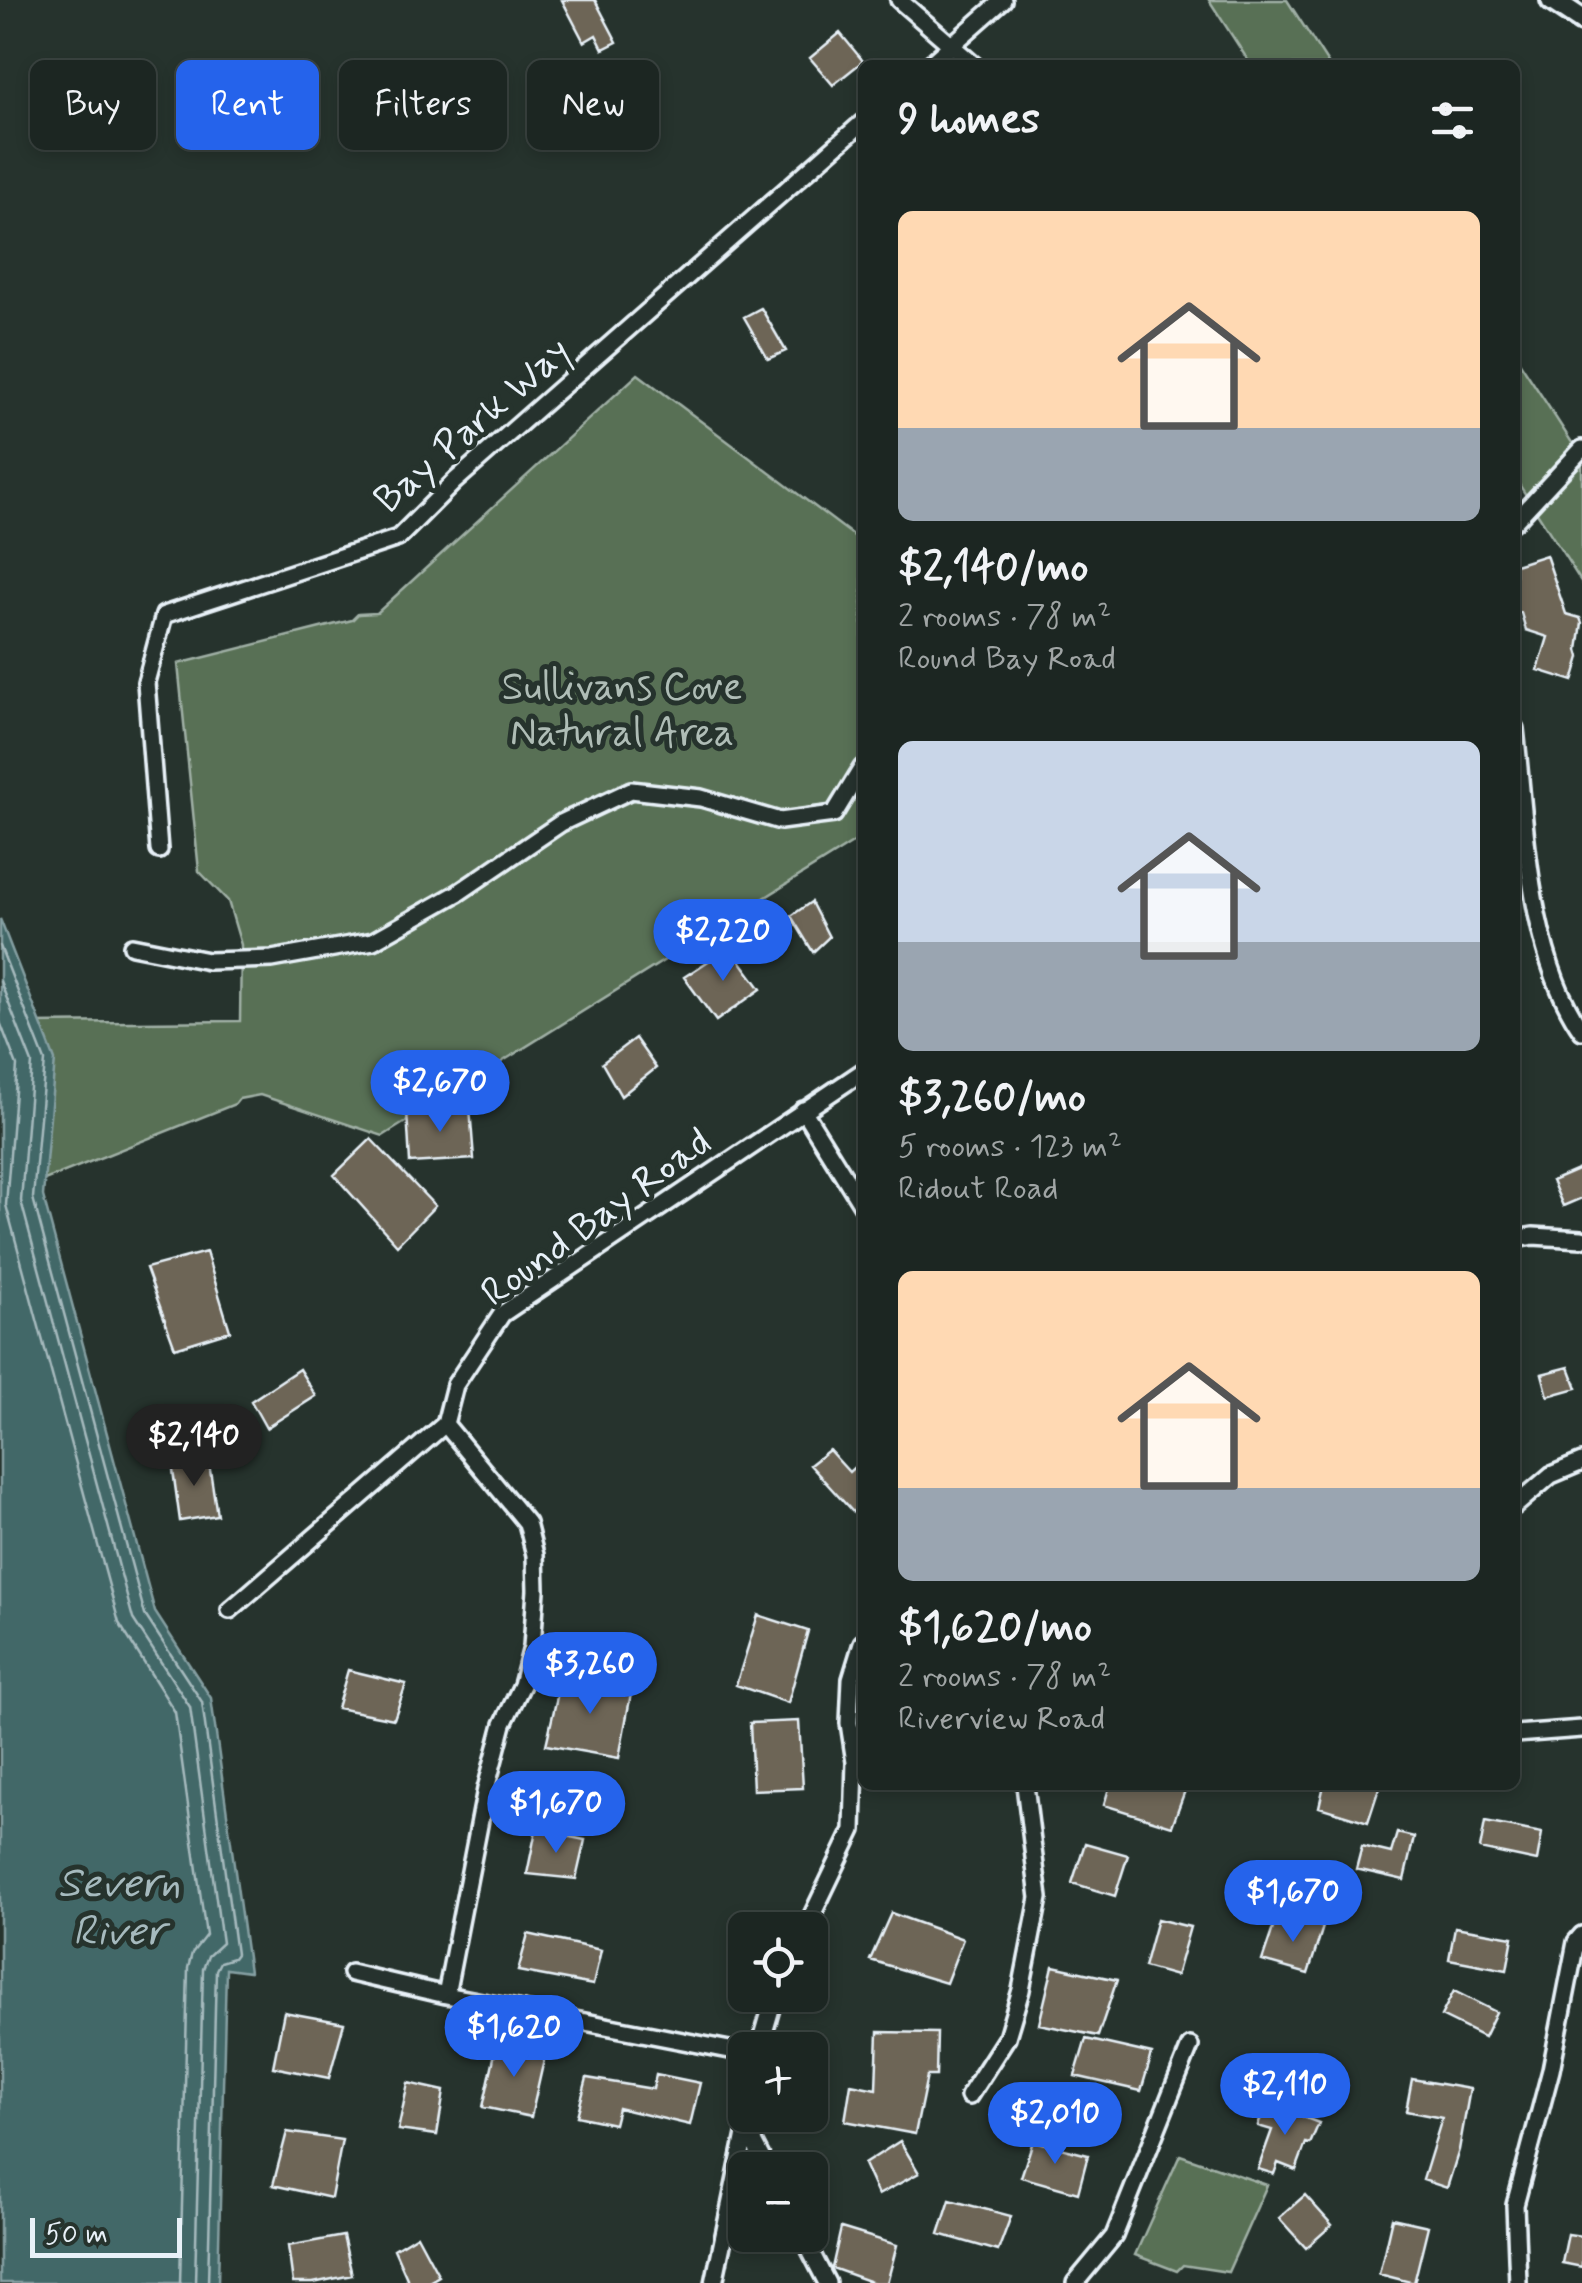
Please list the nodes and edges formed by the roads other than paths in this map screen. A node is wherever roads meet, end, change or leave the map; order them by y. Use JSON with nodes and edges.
{"nodes":[{"id":1,"x":899,"y":0,"type":"edge"},
{"id":2,"x":1003,"y":0,"type":"edge"},
{"id":3,"x":1552,"y":0,"type":"edge"},
{"id":4,"x":1582,"y":20,"type":"edge"},
{"id":5,"x":952,"y":44,"type":"junction"},
{"id":6,"x":934,"y":60,"type":"edge"},
{"id":7,"x":969,"y":60,"type":"edge"},
{"id":8,"x":858,"y":127,"type":"edge"},
{"id":9,"x":1582,"y":449,"type":"edge"},
{"id":10,"x":1520,"y":516,"type":"edge"},
{"id":11,"x":1520,"y":768,"type":"edge"},
{"id":12,"x":858,"y":775,"type":"edge"},
{"id":13,"x":159,"y":850,"type":"dead end"},
{"id":14,"x":132,"y":946,"type":"dead end"},
{"id":15,"x":1582,"y":1031,"type":"edge"},
{"id":16,"x":858,"y":1075,"type":"edge"},
{"id":17,"x":804,"y":1110,"type":"junction"},
{"id":18,"x":858,"y":1198,"type":"edge"},
{"id":19,"x":1520,"y":1238,"type":"edge"},
{"id":20,"x":1582,"y":1239,"type":"edge"},
{"id":21,"x":445,"y":1424,"type":"junction"},
{"id":22,"x":1582,"y":1462,"type":"edge"},
{"id":23,"x":1520,"y":1502,"type":"edge"},
{"id":24,"x":230,"y":1610,"type":"dead end"},
{"id":25,"x":858,"y":1656,"type":"edge"},
{"id":26,"x":1582,"y":1729,"type":"edge"},
{"id":27,"x":1520,"y":1734,"type":"edge"},
{"id":28,"x":1026,"y":1790,"type":"edge"},
{"id":29,"x":814,"y":1912,"type":"edge"},
{"id":30,"x":1582,"y":1935,"type":"edge"},
{"id":31,"x":351,"y":1972,"type":"dead end"},
{"id":32,"x":446,"y":1995,"type":"junction"},
{"id":33,"x":1190,"y":2046,"type":"dead end"},
{"id":34,"x":728,"y":2050,"type":"edge"},
{"id":35,"x":969,"y":2096,"type":"dead end"},
{"id":36,"x":746,"y":2132,"type":"edge"},
{"id":37,"x":811,"y":2252,"type":"edge"},
{"id":38,"x":714,"y":2283,"type":"edge"},
{"id":39,"x":827,"y":2283,"type":"edge"},
{"id":40,"x":1075,"y":2283,"type":"edge"},
{"id":41,"x":1518,"y":2283,"type":"edge"}],
"edges":[{"from":1,"to":5,"type":"street"},
{"from":2,"to":5,"type":"street"},
{"from":3,"to":4,"type":"street"},
{"from":5,"to":6,"type":"street"},
{"from":5,"to":7,"type":"street"},
{"from":8,"to":13,"type":"street","name":"Bay Park Way"},
{"from":9,"to":10,"type":"street"},
{"from":11,"to":15,"type":"street"},
{"from":12,"to":14,"type":"street"},
{"from":16,"to":17,"type":"street","name":"Round Bay Road"},
{"from":17,"to":18,"type":"street"},
{"from":17,"to":21,"type":"street","name":"Round Bay Road"},
{"from":19,"to":20,"type":"street"},
{"from":21,"to":24,"type":"street"},
{"from":21,"to":32,"type":"street"},
{"from":22,"to":23,"type":"street"},
{"from":25,"to":29,"type":"street"},
{"from":26,"to":27,"type":"street"},
{"from":28,"to":35,"type":"street"},
{"from":30,"to":41,"type":"street"},
{"from":31,"to":32,"type":"street"},
{"from":32,"to":34,"type":"street"},
{"from":33,"to":40,"type":"street"},
{"from":36,"to":38,"type":"street"},
{"from":37,"to":39,"type":"street"}]}
